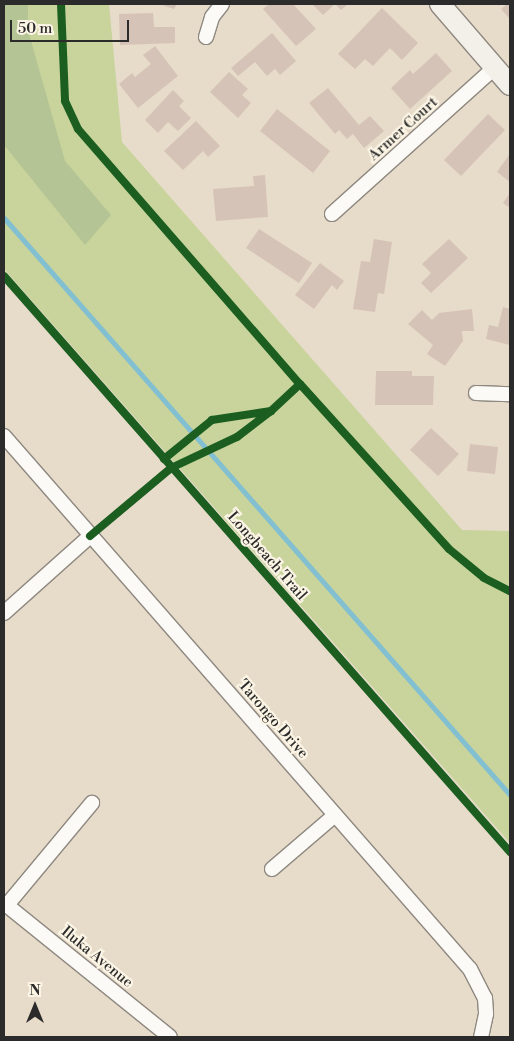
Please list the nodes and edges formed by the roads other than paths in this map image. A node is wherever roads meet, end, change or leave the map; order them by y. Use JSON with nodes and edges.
{"nodes":[{"id":1,"x":222,"y":4,"type":"edge"},
{"id":2,"x":440,"y":4,"type":"edge"},
{"id":3,"x":206,"y":36,"type":"dead end"},
{"id":4,"x":495,"y":67,"type":"junction"},
{"id":5,"x":510,"y":85,"type":"edge"},
{"id":6,"x":332,"y":214,"type":"dead end"},
{"id":7,"x":476,"y":393,"type":"dead end"},
{"id":8,"x":510,"y":394,"type":"edge"},
{"id":9,"x":4,"y":436,"type":"edge"},
{"id":10,"x":90,"y":536,"type":"junction"},
{"id":11,"x":4,"y":613,"type":"edge"},
{"id":12,"x":92,"y":803,"type":"dead end"},
{"id":13,"x":335,"y":815,"type":"junction"},
{"id":14,"x":272,"y":869,"type":"dead end"},
{"id":15,"x":6,"y":904,"type":"edge"},
{"id":16,"x":170,"y":1037,"type":"edge"},
{"id":17,"x":481,"y":1037,"type":"edge"}],
"edges":[{"from":1,"to":3,"type":"street"},
{"from":2,"to":4,"type":"street"},
{"from":4,"to":5,"type":"street"},
{"from":4,"to":6,"type":"street","name":"Armer Court"},
{"from":7,"to":8,"type":"street"},
{"from":9,"to":10,"type":"street","name":"Tarongo Drive"},
{"from":10,"to":11,"type":"street"},
{"from":10,"to":13,"type":"street","name":"Tarongo Drive"},
{"from":12,"to":15,"type":"street"},
{"from":13,"to":14,"type":"street"},
{"from":13,"to":17,"type":"street","name":"Tarongo Drive"},
{"from":15,"to":16,"type":"street","name":"Iluka Avenue"}]}
